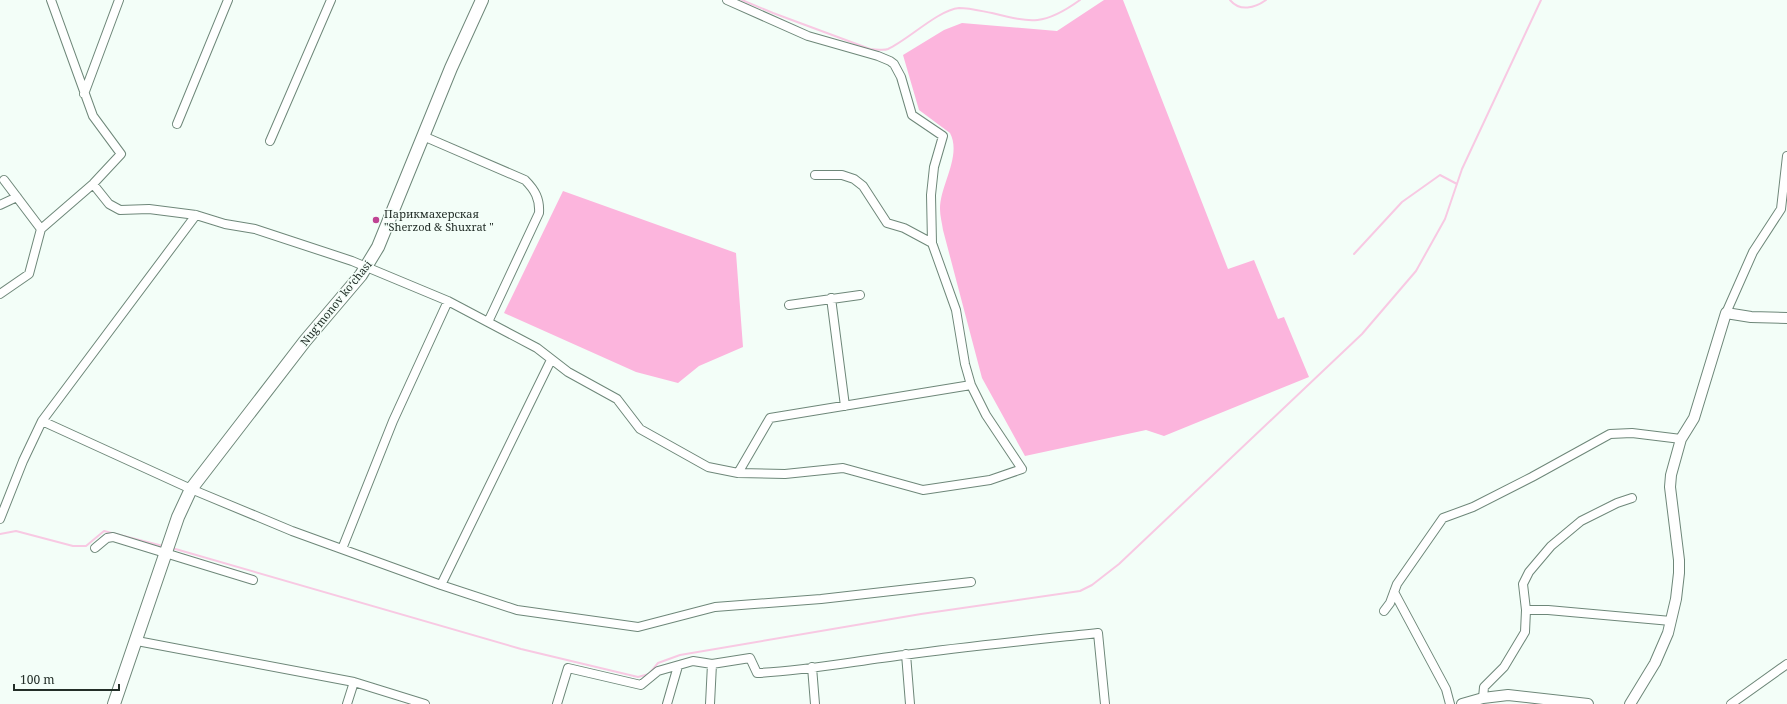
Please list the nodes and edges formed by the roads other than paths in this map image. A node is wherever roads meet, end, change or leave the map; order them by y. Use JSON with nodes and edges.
{"nodes":[{"id":1,"x":51,"y":0,"type":"edge"},
{"id":2,"x":119,"y":0,"type":"edge"},
{"id":3,"x":228,"y":0,"type":"edge"},
{"id":4,"x":331,"y":0,"type":"edge"},
{"id":5,"x":482,"y":0,"type":"edge"},
{"id":6,"x":726,"y":0,"type":"edge"},
{"id":7,"x":84,"y":94,"type":"junction"},
{"id":8,"x":177,"y":124,"type":"dead end"},
{"id":9,"x":424,"y":136,"type":"junction"},
{"id":10,"x":270,"y":141,"type":"dead end"},
{"id":11,"x":1787,"y":156,"type":"edge"},
{"id":12,"x":815,"y":175,"type":"dead end"},
{"id":13,"x":4,"y":180,"type":"dead end"},
{"id":14,"x":93,"y":184,"type":"junction"},
{"id":15,"x":17,"y":197,"type":"junction"},
{"id":16,"x":0,"y":205,"type":"edge"},
{"id":17,"x":1784,"y":209,"type":"edge"},
{"id":18,"x":196,"y":215,"type":"junction"},
{"id":19,"x":41,"y":229,"type":"junction"},
{"id":20,"x":932,"y":243,"type":"junction"},
{"id":21,"x":367,"y":267,"type":"junction"},
{"id":22,"x":0,"y":294,"type":"edge"},
{"id":23,"x":860,"y":295,"type":"dead end"},
{"id":24,"x":831,"y":298,"type":"junction"},
{"id":25,"x":448,"y":301,"type":"junction"},
{"id":26,"x":789,"y":305,"type":"dead end"},
{"id":27,"x":1726,"y":313,"type":"junction"},
{"id":28,"x":1787,"y":318,"type":"edge"},
{"id":29,"x":488,"y":322,"type":"junction"},
{"id":30,"x":551,"y":360,"type":"junction"},
{"id":31,"x":971,"y":385,"type":"junction"},
{"id":32,"x":845,"y":406,"type":"junction"},
{"id":33,"x":42,"y":421,"type":"junction"},
{"id":34,"x":1681,"y":439,"type":"junction"},
{"id":35,"x":738,"y":473,"type":"junction"},
{"id":36,"x":191,"y":489,"type":"junction"},
{"id":37,"x":1632,"y":498,"type":"dead end"},
{"id":38,"x":0,"y":519,"type":"edge"},
{"id":39,"x":95,"y":548,"type":"dead end"},
{"id":40,"x":342,"y":549,"type":"junction"},
{"id":41,"x":166,"y":553,"type":"junction"},
{"id":42,"x":253,"y":580,"type":"dead end"},
{"id":43,"x":972,"y":582,"type":"dead end"},
{"id":44,"x":441,"y":585,"type":"junction"},
{"id":45,"x":1394,"y":592,"type":"junction"},
{"id":46,"x":1526,"y":610,"type":"junction"},
{"id":47,"x":1384,"y":611,"type":"dead end"},
{"id":48,"x":1671,"y":621,"type":"junction"},
{"id":49,"x":137,"y":641,"type":"junction"},
{"id":50,"x":906,"y":654,"type":"junction"},
{"id":51,"x":712,"y":664,"type":"junction"},
{"id":52,"x":1787,"y":664,"type":"edge"},
{"id":53,"x":678,"y":666,"type":"junction"},
{"id":54,"x":812,"y":667,"type":"junction"},
{"id":55,"x":354,"y":682,"type":"junction"},
{"id":56,"x":1483,"y":698,"type":"junction"},
{"id":57,"x":411,"y":702,"type":"edge"},
{"id":58,"x":114,"y":704,"type":"edge"},
{"id":59,"x":347,"y":704,"type":"edge"},
{"id":60,"x":425,"y":704,"type":"edge"},
{"id":61,"x":558,"y":704,"type":"edge"},
{"id":62,"x":667,"y":704,"type":"edge"},
{"id":63,"x":710,"y":704,"type":"edge"},
{"id":64,"x":815,"y":704,"type":"edge"},
{"id":65,"x":910,"y":704,"type":"edge"},
{"id":66,"x":1106,"y":704,"type":"edge"},
{"id":67,"x":1450,"y":704,"type":"edge"},
{"id":68,"x":1462,"y":704,"type":"edge"},
{"id":69,"x":1588,"y":704,"type":"edge"},
{"id":70,"x":1630,"y":704,"type":"edge"},
{"id":71,"x":1731,"y":704,"type":"edge"}],
"edges":[{"from":1,"to":7,"type":"street"},
{"from":2,"to":7,"type":"street"},
{"from":3,"to":8,"type":"street"},
{"from":4,"to":10,"type":"street"},
{"from":5,"to":9,"type":"main road","name":"Nugʻmonov koʻchasi"},
{"from":6,"to":20,"type":"street"},
{"from":7,"to":14,"type":"street"},
{"from":9,"to":21,"type":"main road","name":"Nugʻmonov koʻchasi"},
{"from":9,"to":29,"type":"street"},
{"from":11,"to":17,"type":"street"},
{"from":12,"to":20,"type":"street"},
{"from":13,"to":15,"type":"street"},
{"from":14,"to":18,"type":"street"},
{"from":14,"to":19,"type":"street"},
{"from":15,"to":16,"type":"street"},
{"from":15,"to":19,"type":"street"},
{"from":17,"to":27,"type":"street"},
{"from":18,"to":21,"type":"street"},
{"from":18,"to":33,"type":"street"},
{"from":19,"to":22,"type":"street"},
{"from":20,"to":31,"type":"street"},
{"from":21,"to":25,"type":"street"},
{"from":21,"to":36,"type":"main road","name":"Nugʻmonov koʻchasi"},
{"from":23,"to":24,"type":"street"},
{"from":24,"to":26,"type":"street"},
{"from":24,"to":32,"type":"street"},
{"from":25,"to":29,"type":"street"},
{"from":25,"to":40,"type":"street"},
{"from":27,"to":28,"type":"street"},
{"from":27,"to":34,"type":"street"},
{"from":29,"to":30,"type":"street"},
{"from":30,"to":35,"type":"street"},
{"from":30,"to":44,"type":"street"},
{"from":31,"to":32,"type":"street"},
{"from":31,"to":35,"type":"street"},
{"from":32,"to":35,"type":"street"},
{"from":33,"to":36,"type":"street"},
{"from":33,"to":38,"type":"street"},
{"from":34,"to":45,"type":"street"},
{"from":34,"to":48,"type":"street"},
{"from":36,"to":40,"type":"street"},
{"from":36,"to":41,"type":"main road","name":"Nugʻmonov koʻchasi"},
{"from":37,"to":46,"type":"street"},
{"from":39,"to":41,"type":"street"},
{"from":40,"to":44,"type":"street"},
{"from":41,"to":42,"type":"street"},
{"from":41,"to":49,"type":"main road"},
{"from":43,"to":44,"type":"street"},
{"from":45,"to":47,"type":"street"},
{"from":45,"to":67,"type":"street"},
{"from":46,"to":48,"type":"street"},
{"from":46,"to":56,"type":"street"},
{"from":48,"to":70,"type":"street"},
{"from":49,"to":55,"type":"street"},
{"from":49,"to":58,"type":"main road"},
{"from":50,"to":54,"type":"street"},
{"from":50,"to":65,"type":"street"},
{"from":50,"to":66,"type":"street"},
{"from":51,"to":53,"type":"street"},
{"from":51,"to":54,"type":"street"},
{"from":51,"to":63,"type":"street"},
{"from":52,"to":71,"type":"street"},
{"from":53,"to":61,"type":"street"},
{"from":53,"to":62,"type":"street"},
{"from":54,"to":64,"type":"street"},
{"from":55,"to":57,"type":"street"},
{"from":55,"to":59,"type":"street"},
{"from":56,"to":68,"type":"street"},
{"from":56,"to":69,"type":"street"},
{"from":57,"to":60,"type":"street"}]}
